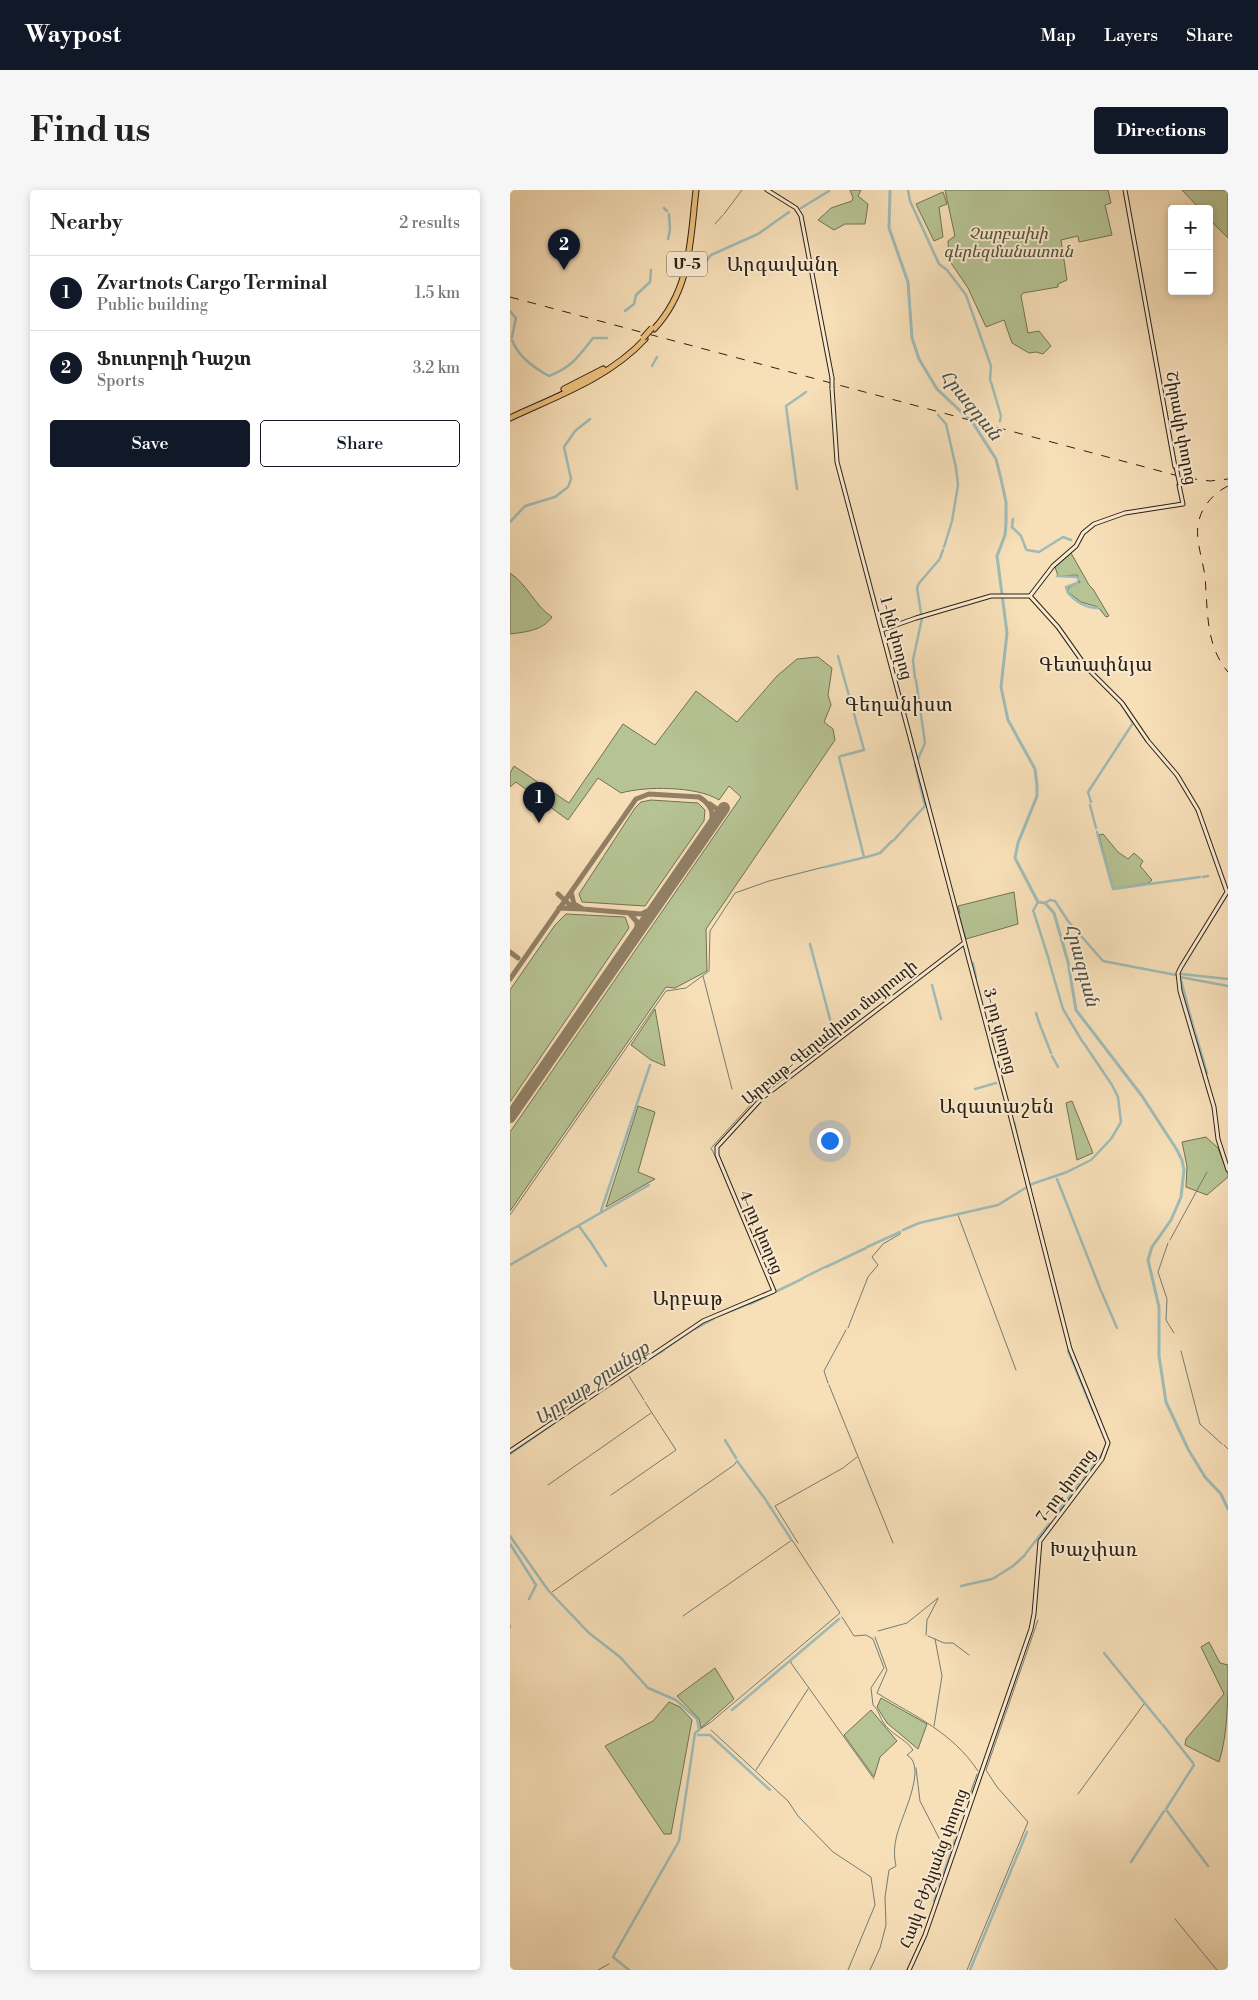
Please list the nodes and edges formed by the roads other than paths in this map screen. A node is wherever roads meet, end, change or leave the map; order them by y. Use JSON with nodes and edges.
{"nodes":[{"id":1,"x":695,"y":190,"type":"edge"},
{"id":2,"x":767,"y":190,"type":"edge"},
{"id":3,"x":1126,"y":190,"type":"edge"},
{"id":4,"x":653,"y":329,"type":"junction"},
{"id":5,"x":510,"y":416,"type":"edge"},
{"id":6,"x":1030,"y":596,"type":"junction"},
{"id":7,"x":882,"y":630,"type":"junction"},
{"id":8,"x":964,"y":942,"type":"junction"},
{"id":9,"x":716,"y":1150,"type":"joint"},
{"id":10,"x":1228,"y":1170,"type":"edge"},
{"id":11,"x":1070,"y":1349,"type":"joint"},
{"id":12,"x":510,"y":1451,"type":"edge"},
{"id":13,"x":1039,"y":1554,"type":"joint"},
{"id":14,"x":909,"y":1970,"type":"edge"}],
"edges":[{"from":1,"to":4,"type":"highway","number":"Մ-5"},
{"from":1,"to":4,"type":"highway","number":"Մ-5"},
{"from":2,"to":7,"type":"main road","name":"1-ին փողոց","bridge":true},
{"from":3,"to":6,"type":"main road","name":"Շիրակի փողոց","bridge":true},
{"from":4,"to":5,"type":"highway","number":"Մ-5","bridge":true},
{"from":6,"to":7,"type":"main road"},
{"from":6,"to":10,"type":"main road"},
{"from":7,"to":8,"type":"main road","name":"1-ին փողոց"},
{"from":8,"to":9,"type":"main road","name":"Արբաթ-Գեղանիստ մայրուղի"},
{"from":8,"to":11,"type":"main road","name":"3-րդ փողոց"},
{"from":9,"to":12,"type":"main road","name":"4-րդ փողոց"},
{"from":11,"to":13,"type":"main road","name":"7-րդ փողոց"},
{"from":13,"to":14,"type":"main road","name":"Հայկ Բժշկյանց փողոց"}]}
